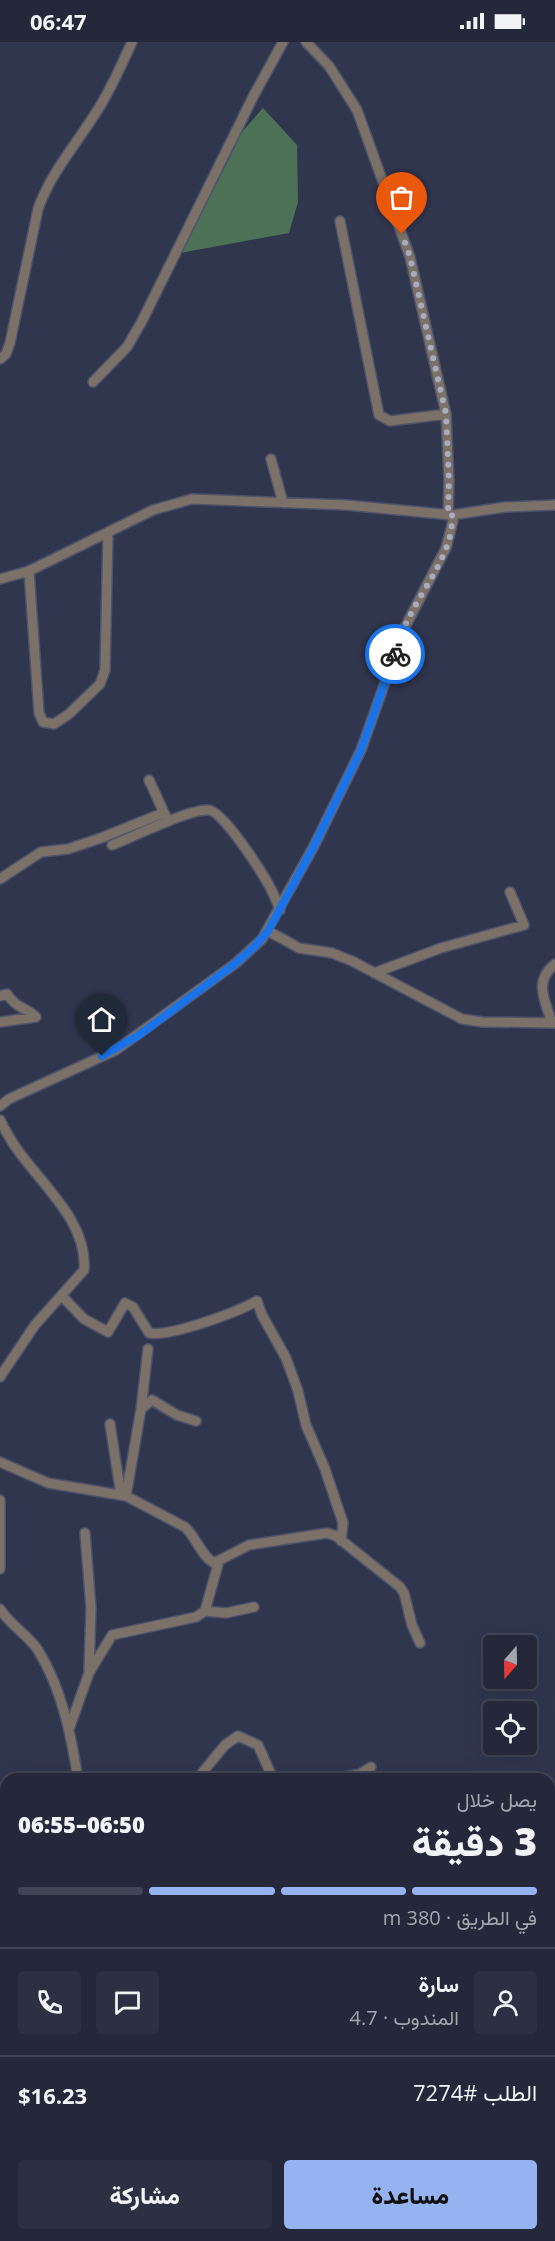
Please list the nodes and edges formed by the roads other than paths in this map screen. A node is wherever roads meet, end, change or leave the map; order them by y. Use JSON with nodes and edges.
{"nodes":[{"id":1,"x":132,"y":42,"type":"edge"},
{"id":2,"x":283,"y":42,"type":"edge"},
{"id":3,"x":306,"y":42,"type":"edge"},
{"id":4,"x":340,"y":221,"type":"dead end"},
{"id":5,"x":0,"y":359,"type":"edge"},
{"id":6,"x":93,"y":382,"type":"dead end"},
{"id":7,"x":446,"y":414,"type":"junction"},
{"id":8,"x":271,"y":459,"type":"dead end"},
{"id":9,"x":283,"y":502,"type":"junction"},
{"id":10,"x":555,"y":505,"type":"edge"},
{"id":11,"x":450,"y":515,"type":"junction"},
{"id":12,"x":108,"y":533,"type":"junction"},
{"id":13,"x":29,"y":571,"type":"junction"},
{"id":14,"x":0,"y":579,"type":"edge"},
{"id":15,"x":149,"y":780,"type":"dead end"},
{"id":16,"x":166,"y":817,"type":"junction"},
{"id":17,"x":112,"y":845,"type":"dead end"},
{"id":18,"x":0,"y":879,"type":"edge"},
{"id":19,"x":510,"y":892,"type":"dead end"},
{"id":20,"x":280,"y":910,"type":"junction"},
{"id":21,"x":268,"y":931,"type":"junction"},
{"id":22,"x":555,"y":964,"type":"edge"},
{"id":23,"x":374,"y":973,"type":"junction"},
{"id":24,"x":0,"y":996,"type":"edge"},
{"id":25,"x":0,"y":1022,"type":"edge"},
{"id":26,"x":553,"y":1023,"type":"edge"},
{"id":27,"x":0,"y":1106,"type":"edge"},
{"id":28,"x":0,"y":1120,"type":"edge"},
{"id":29,"x":62,"y":1296,"type":"junction"},
{"id":30,"x":148,"y":1349,"type":"dead end"},
{"id":31,"x":0,"y":1377,"type":"edge"},
{"id":32,"x":141,"y":1408,"type":"junction"},
{"id":33,"x":196,"y":1421,"type":"dead end"},
{"id":34,"x":110,"y":1424,"type":"dead end"},
{"id":35,"x":0,"y":1462,"type":"edge"},
{"id":36,"x":124,"y":1496,"type":"junction"},
{"id":37,"x":0,"y":1500,"type":"edge"},
{"id":38,"x":85,"y":1533,"type":"dead end"},
{"id":39,"x":341,"y":1541,"type":"junction"},
{"id":40,"x":219,"y":1561,"type":"junction"},
{"id":41,"x":0,"y":1568,"type":"edge"},
{"id":42,"x":254,"y":1607,"type":"dead end"},
{"id":43,"x":0,"y":1609,"type":"edge"},
{"id":44,"x":205,"y":1611,"type":"junction"},
{"id":45,"x":420,"y":1643,"type":"dead end"},
{"id":46,"x":89,"y":1672,"type":"junction"},
{"id":47,"x":69,"y":1729,"type":"junction"},
{"id":48,"x":370,"y":1767,"type":"dead end"},
{"id":49,"x":77,"y":1773,"type":"edge"},
{"id":50,"x":202,"y":1773,"type":"edge"},
{"id":51,"x":270,"y":1773,"type":"edge"},
{"id":52,"x":361,"y":1773,"type":"edge"}],
"edges":[{"from":1,"to":5,"type":"street"},
{"from":2,"to":6,"type":"street"},
{"from":3,"to":7,"type":"street"},
{"from":4,"to":7,"type":"street"},
{"from":7,"to":11,"type":"street"},
{"from":8,"to":9,"type":"street"},
{"from":9,"to":11,"type":"street"},
{"from":9,"to":12,"type":"street"},
{"from":10,"to":11,"type":"street"},
{"from":11,"to":20,"type":"street"},
{"from":12,"to":13,"type":"street"},
{"from":12,"to":13,"type":"street"},
{"from":13,"to":14,"type":"street"},
{"from":15,"to":16,"type":"street"},
{"from":16,"to":17,"type":"street"},
{"from":16,"to":18,"type":"street"},
{"from":16,"to":20,"type":"street"},
{"from":19,"to":23,"type":"street"},
{"from":20,"to":21,"type":"street"},
{"from":21,"to":23,"type":"street"},
{"from":21,"to":27,"type":"street"},
{"from":22,"to":26,"type":"street"},
{"from":23,"to":26,"type":"street"},
{"from":24,"to":25,"type":"street"},
{"from":28,"to":29,"type":"street"},
{"from":29,"to":31,"type":"street"},
{"from":29,"to":39,"type":"street"},
{"from":30,"to":32,"type":"street"},
{"from":32,"to":33,"type":"street"},
{"from":32,"to":36,"type":"street"},
{"from":34,"to":36,"type":"street"},
{"from":35,"to":36,"type":"street"},
{"from":36,"to":40,"type":"street"},
{"from":37,"to":41,"type":"street"},
{"from":38,"to":46,"type":"street"},
{"from":39,"to":40,"type":"street"},
{"from":39,"to":45,"type":"street"},
{"from":40,"to":44,"type":"street"},
{"from":42,"to":44,"type":"street"},
{"from":43,"to":47,"type":"street"},
{"from":44,"to":46,"type":"street"},
{"from":46,"to":47,"type":"street"},
{"from":47,"to":49,"type":"street"},
{"from":48,"to":52,"type":"street"},
{"from":50,"to":51,"type":"street"}]}
